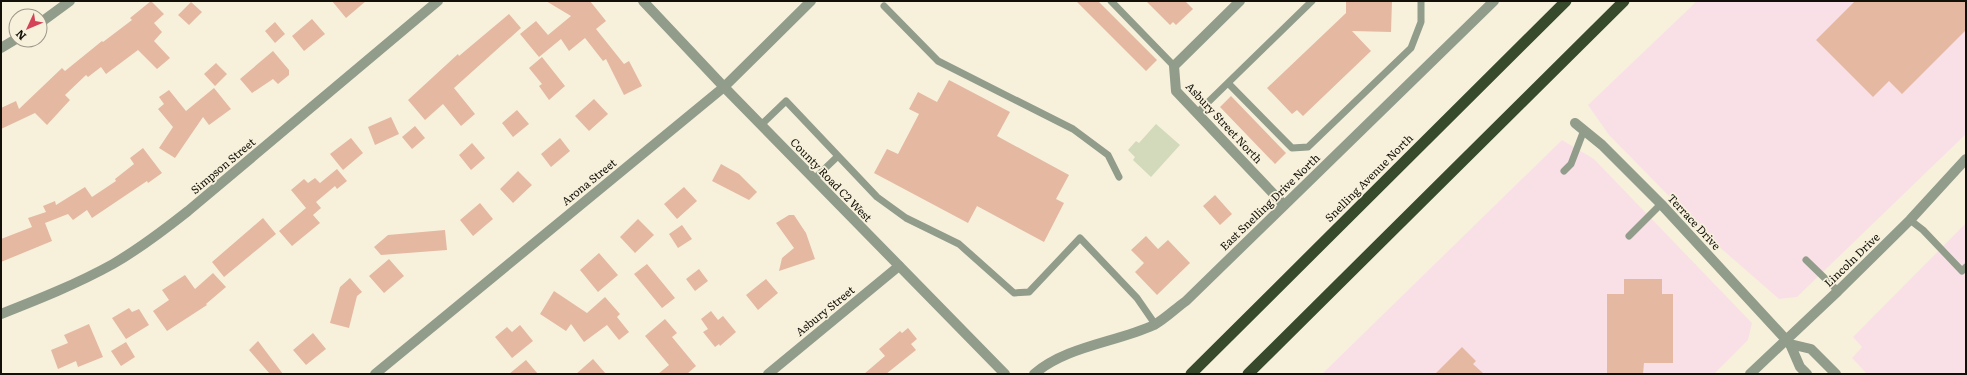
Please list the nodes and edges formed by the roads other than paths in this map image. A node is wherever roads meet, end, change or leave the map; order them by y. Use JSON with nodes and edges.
{"nodes":[{"id":1,"x":70,"y":1,"type":"edge"},
{"id":2,"x":438,"y":1,"type":"edge"},
{"id":3,"x":643,"y":1,"type":"edge"},
{"id":4,"x":811,"y":1,"type":"edge"},
{"id":5,"x":1111,"y":1,"type":"edge"},
{"id":6,"x":1240,"y":1,"type":"edge"},
{"id":7,"x":1312,"y":1,"type":"edge"},
{"id":8,"x":1421,"y":1,"type":"edge"},
{"id":9,"x":1494,"y":1,"type":"edge"},
{"id":10,"x":1566,"y":1,"type":"edge"},
{"id":11,"x":1624,"y":1,"type":"edge"},
{"id":12,"x":884,"y":6,"type":"dead end"},
{"id":13,"x":48,"y":17,"type":"edge"},
{"id":14,"x":1174,"y":66,"type":"junction"},
{"id":15,"x":1228,"y":83,"type":"junction"},
{"id":16,"x":724,"y":87,"type":"junction"},
{"id":17,"x":1197,"y":113,"type":"junction"},
{"id":18,"x":1575,"y":123,"type":"dead end"},
{"id":19,"x":761,"y":125,"type":"junction"},
{"id":20,"x":1584,"y":130,"type":"junction"},
{"id":21,"x":838,"y":156,"type":"junction"},
{"id":22,"x":1965,"y":161,"type":"edge"},
{"id":23,"x":1564,"y":171,"type":"dead end"},
{"id":24,"x":1119,"y":177,"type":"dead end"},
{"id":25,"x":814,"y":179,"type":"junction"},
{"id":26,"x":1661,"y":204,"type":"junction"},
{"id":27,"x":1284,"y":205,"type":"junction"},
{"id":28,"x":1910,"y":220,"type":"junction"},
{"id":29,"x":1628,"y":236,"type":"dead end"},
{"id":30,"x":1806,"y":260,"type":"dead end"},
{"id":31,"x":898,"y":266,"type":"junction"},
{"id":32,"x":1966,"y":267,"type":"edge"},
{"id":33,"x":1838,"y":291,"type":"junction"},
{"id":34,"x":1,"y":314,"type":"edge"},
{"id":35,"x":1154,"y":324,"type":"junction"},
{"id":36,"x":1788,"y":341,"type":"junction"},
{"id":37,"x":375,"y":374,"type":"edge"},
{"id":38,"x":768,"y":374,"type":"edge"},
{"id":39,"x":1005,"y":374,"type":"edge"},
{"id":40,"x":1034,"y":374,"type":"edge"},
{"id":41,"x":1191,"y":374,"type":"edge"},
{"id":42,"x":1248,"y":374,"type":"edge"},
{"id":43,"x":1750,"y":374,"type":"edge"},
{"id":44,"x":1807,"y":374,"type":"edge"},
{"id":45,"x":1836,"y":374,"type":"edge"}],
"edges":[{"from":1,"to":13,"type":"street"},
{"from":2,"to":34,"type":"street","name":"Simpson Street"},
{"from":3,"to":16,"type":"street","name":"County Road C2 West"},
{"from":4,"to":16,"type":"street","name":"Arona Street"},
{"from":5,"to":14,"type":"lane"},
{"from":6,"to":14,"type":"street"},
{"from":7,"to":15,"type":"lane"},
{"from":8,"to":15,"type":"lane"},
{"from":9,"to":27,"type":"street","name":"East Snelling Drive North"},
{"from":10,"to":41,"type":"highway","name":"Snelling Avenue North"},
{"from":11,"to":42,"type":"highway"},
{"from":12,"to":24,"type":"lane"},
{"from":14,"to":17,"type":"street","name":"Asbury Street North"},
{"from":15,"to":17,"type":"lane"},
{"from":16,"to":19,"type":"street","name":"County Road C2 West"},
{"from":16,"to":37,"type":"street","name":"Arona Street"},
{"from":17,"to":27,"type":"street","name":"Asbury Street North"},
{"from":18,"to":20,"type":"street","name":"Terrace Drive"},
{"from":19,"to":21,"type":"lane"},
{"from":19,"to":25,"type":"street","name":"County Road C2 West"},
{"from":20,"to":23,"type":"lane"},
{"from":20,"to":26,"type":"street","name":"Terrace Drive"},
{"from":21,"to":25,"type":"lane"},
{"from":21,"to":35,"type":"lane"},
{"from":22,"to":28,"type":"street","name":"Lincoln Drive"},
{"from":25,"to":31,"type":"street","name":"County Road C2 West"},
{"from":26,"to":29,"type":"lane"},
{"from":26,"to":36,"type":"street","name":"Terrace Drive"},
{"from":27,"to":35,"type":"street","name":"East Snelling Drive North"},
{"from":28,"to":32,"type":"lane"},
{"from":28,"to":33,"type":"street","name":"Lincoln Drive"},
{"from":30,"to":33,"type":"lane"},
{"from":31,"to":38,"type":"street","name":"Asbury Street"},
{"from":31,"to":39,"type":"street","name":"County Road C2 West"},
{"from":33,"to":36,"type":"street","name":"Lincoln Drive"},
{"from":35,"to":40,"type":"street","name":"East Snelling Drive North"},
{"from":36,"to":43,"type":"street","name":"Lincoln Drive"},
{"from":36,"to":44,"type":"street","name":"Terrace Drive"},
{"from":36,"to":45,"type":"street"}]}
